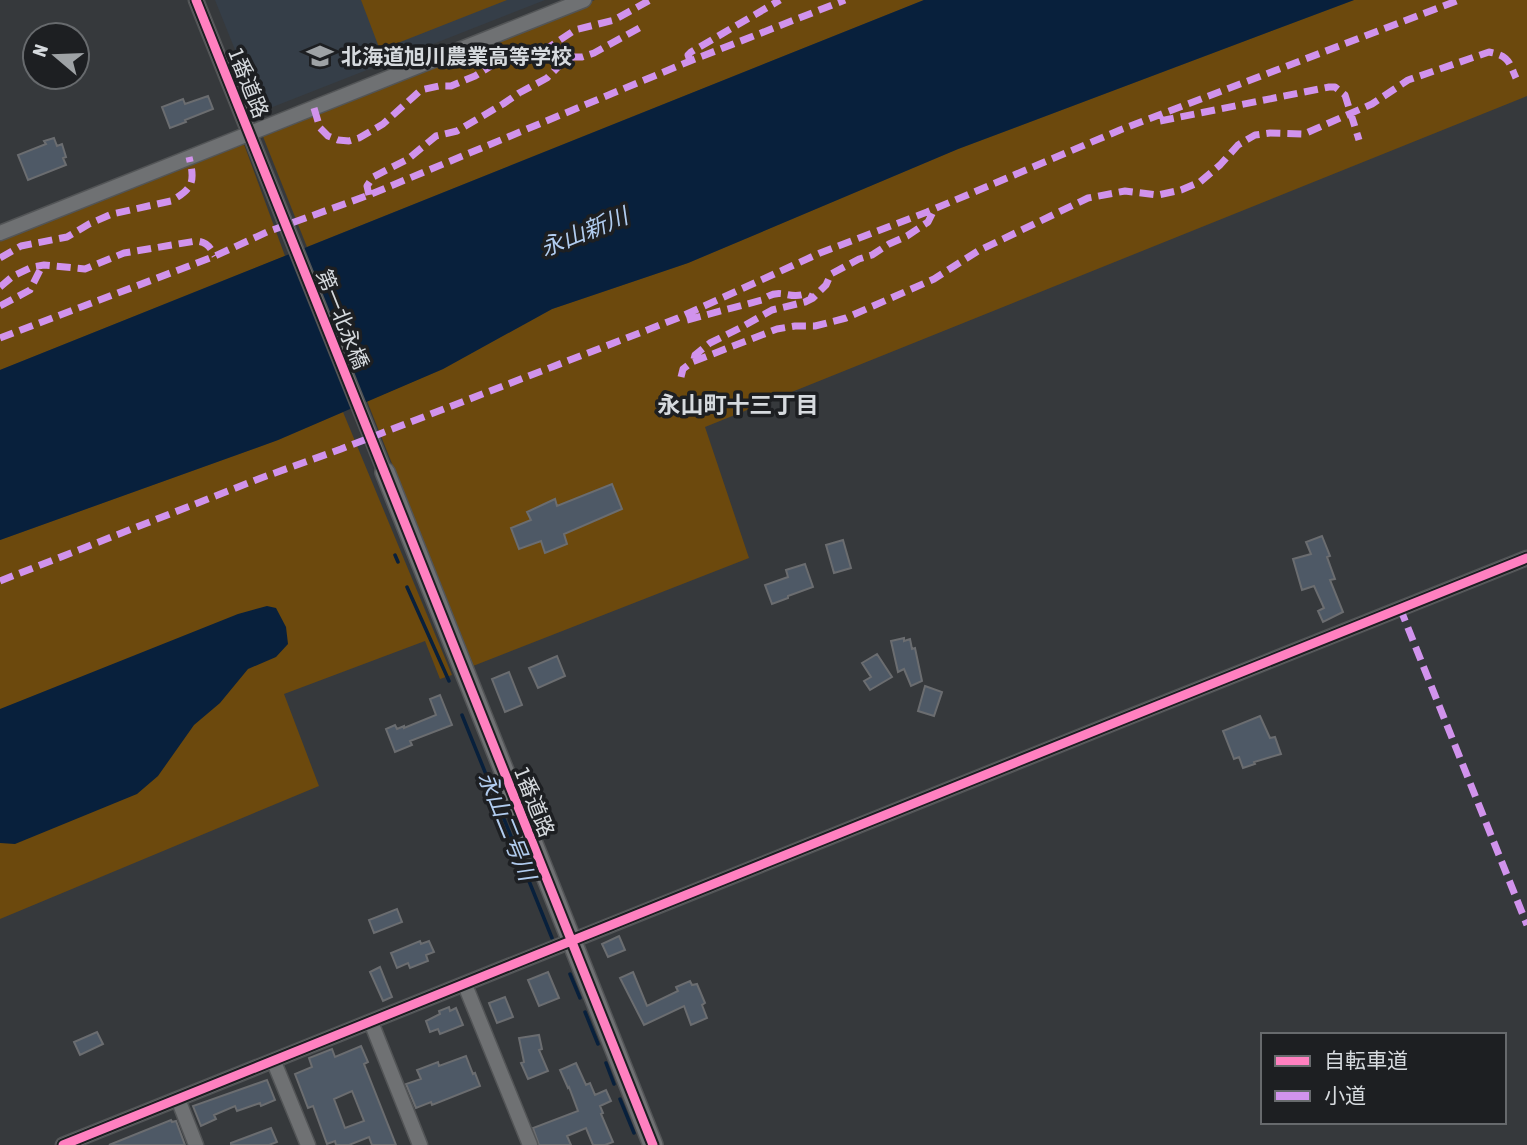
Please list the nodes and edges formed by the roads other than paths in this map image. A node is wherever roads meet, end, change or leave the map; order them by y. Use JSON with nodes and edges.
{"nodes":[{"id":1,"x":197,"y":0,"type":"edge"},
{"id":2,"x":584,"y":0,"type":"edge"},
{"id":3,"x":249,"y":132,"type":"junction"},
{"id":4,"x":268,"y":180,"type":"joint"},
{"id":5,"x":0,"y":233,"type":"edge"},
{"id":6,"x":385,"y":472,"type":"joint"},
{"id":7,"x":1527,"y":558,"type":"edge"},
{"id":8,"x":572,"y":942,"type":"junction"},
{"id":9,"x":466,"y":985,"type":"junction"},
{"id":10,"x":371,"y":1023,"type":"junction"},
{"id":11,"x":274,"y":1062,"type":"junction"},
{"id":12,"x":178,"y":1099,"type":"junction"},
{"id":13,"x":87,"y":1141,"type":"edge"},
{"id":14,"x":63,"y":1145,"type":"edge"},
{"id":15,"x":196,"y":1145,"type":"edge"},
{"id":16,"x":308,"y":1145,"type":"edge"},
{"id":17,"x":420,"y":1145,"type":"edge"},
{"id":18,"x":530,"y":1145,"type":"edge"},
{"id":19,"x":653,"y":1145,"type":"edge"}],
"edges":[{"from":1,"to":3,"type":"street","name":"1番道路"},
{"from":2,"to":3,"type":"street"},
{"from":3,"to":4,"type":"street","name":"1番道路"},
{"from":3,"to":5,"type":"street"},
{"from":4,"to":6,"type":"street","name":"第一北永橋"},
{"from":6,"to":8,"type":"street","name":"1番道路"},
{"from":7,"to":8,"type":"street"},
{"from":8,"to":9,"type":"street"},
{"from":8,"to":19,"type":"street","name":"1番道路"},
{"from":9,"to":10,"type":"street"},
{"from":9,"to":18,"type":"street"},
{"from":10,"to":11,"type":"street"},
{"from":10,"to":17,"type":"street"},
{"from":11,"to":12,"type":"street"},
{"from":11,"to":16,"type":"street"},
{"from":12,"to":13,"type":"street"},
{"from":12,"to":15,"type":"street"},
{"from":13,"to":14,"type":"street"}]}
